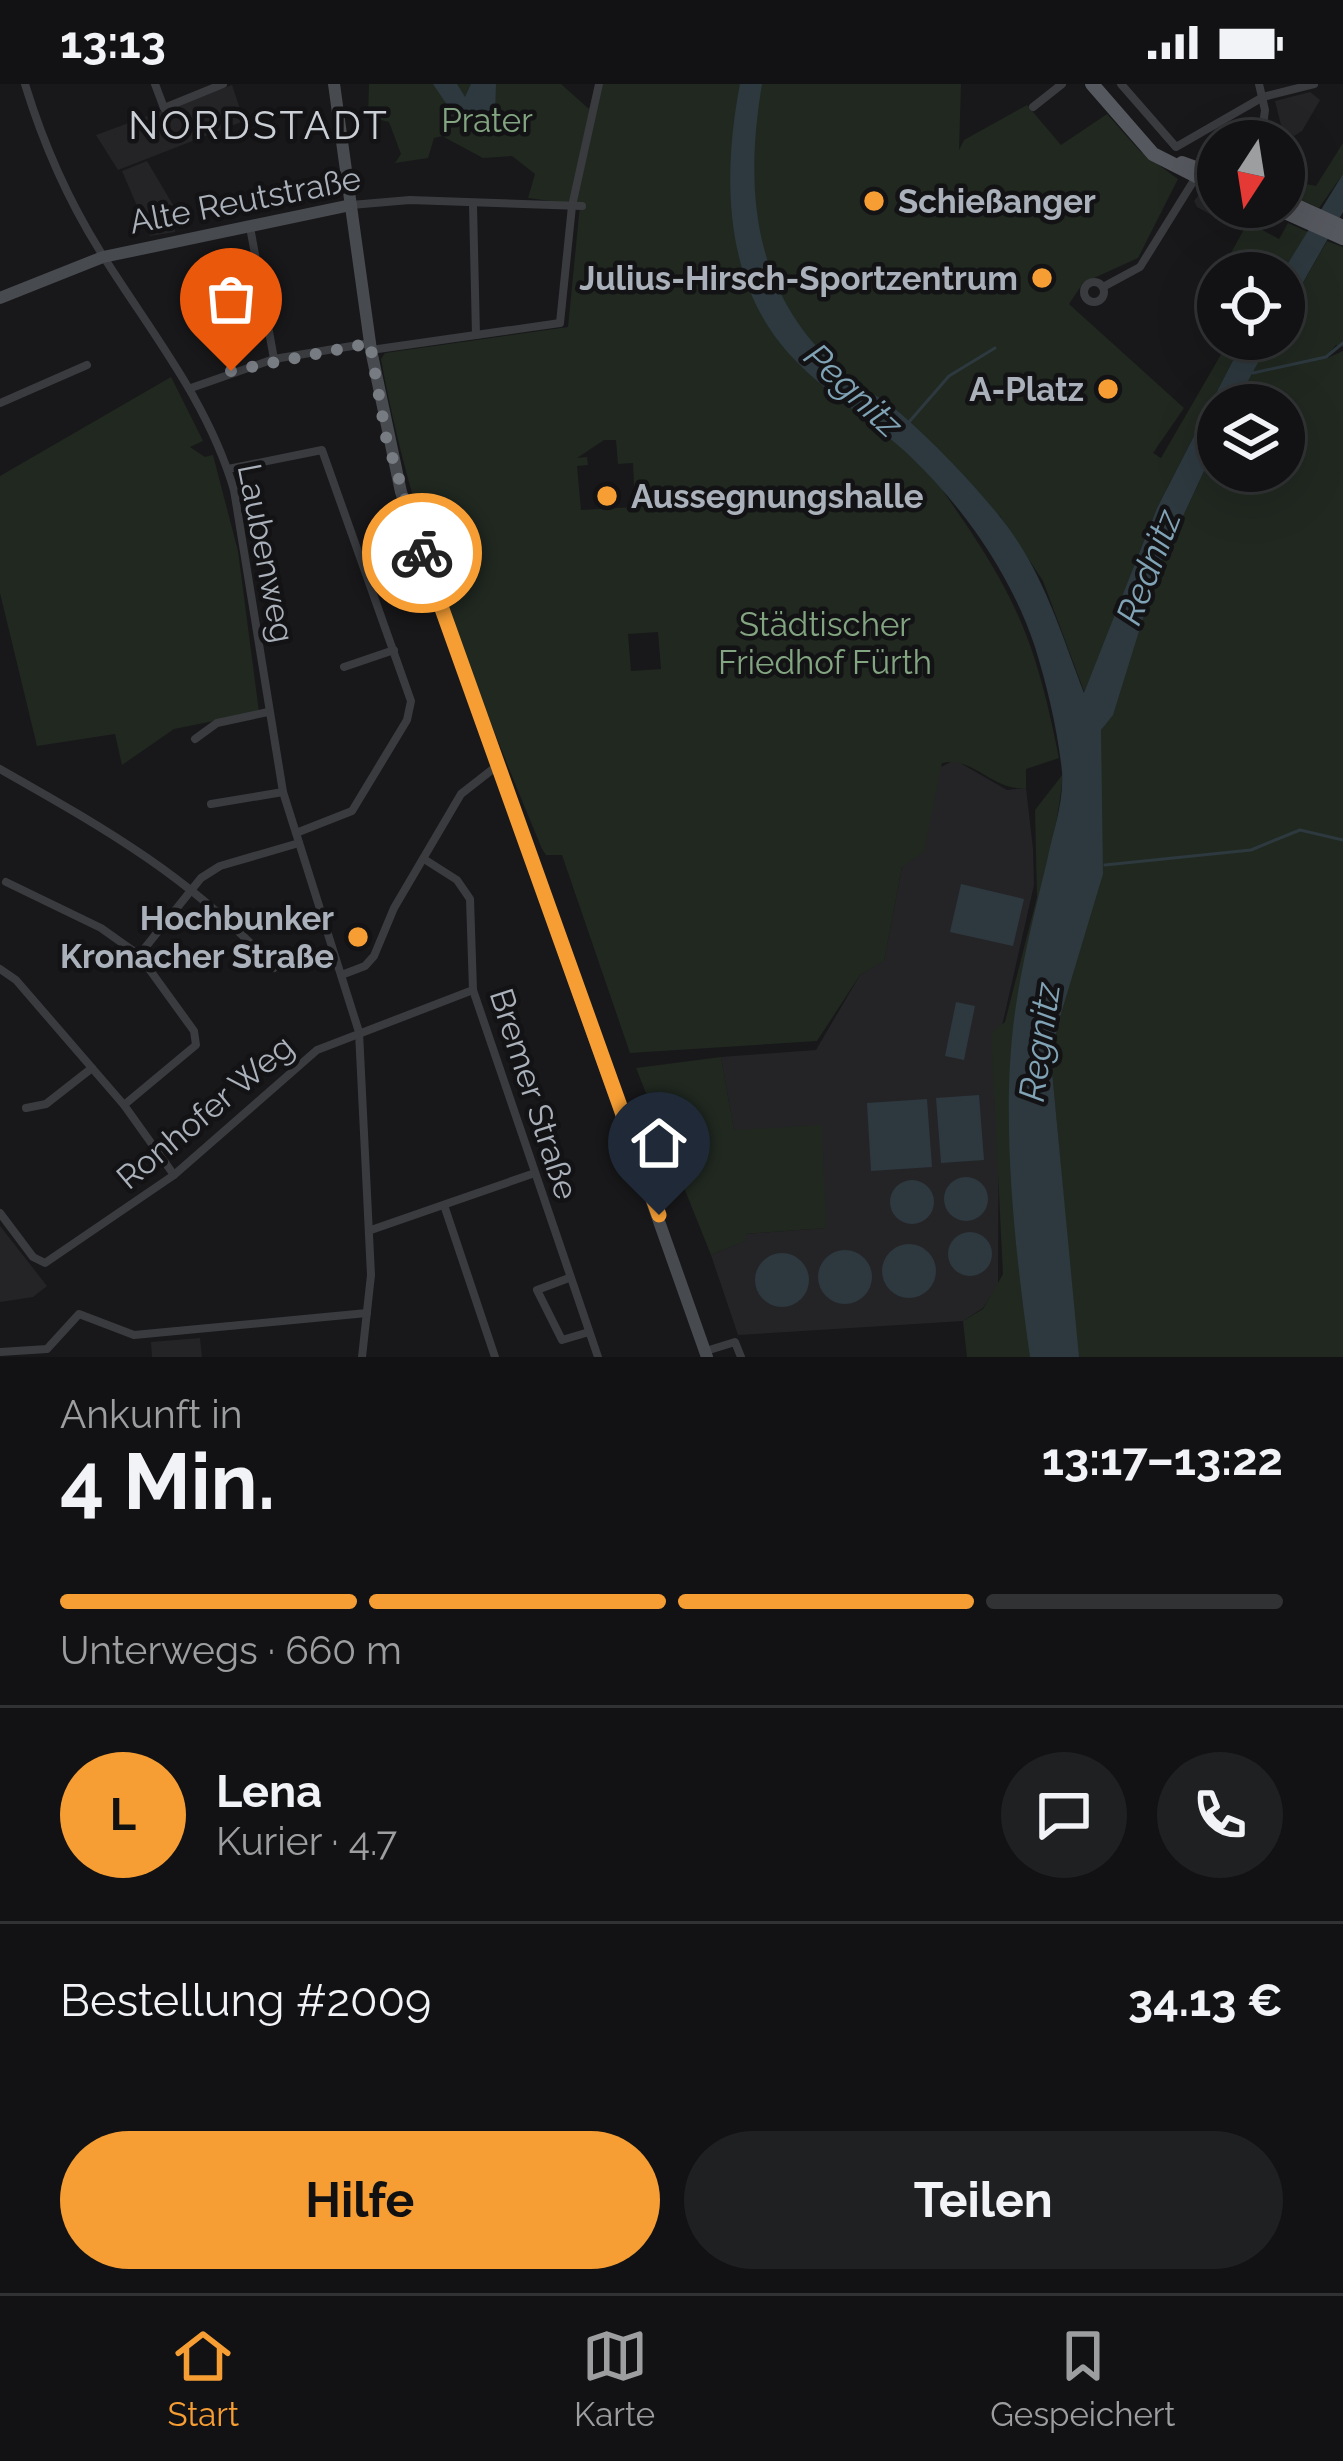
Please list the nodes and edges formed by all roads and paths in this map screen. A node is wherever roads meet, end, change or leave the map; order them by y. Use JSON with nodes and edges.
{"nodes":[{"id":1,"x":25,"y":84,"type":"edge"},
{"id":2,"x":154,"y":84,"type":"edge"},
{"id":3,"x":223,"y":84,"type":"edge"},
{"id":4,"x":334,"y":84,"type":"edge"},
{"id":5,"x":599,"y":84,"type":"edge"},
{"id":6,"x":1062,"y":84,"type":"edge"},
{"id":7,"x":1092,"y":84,"type":"edge"},
{"id":8,"x":1102,"y":84,"type":"edge"},
{"id":9,"x":1121,"y":84,"type":"edge"},
{"id":10,"x":1258,"y":84,"type":"edge"},
{"id":11,"x":1314,"y":84,"type":"edge"},
{"id":12,"x":1263,"y":97,"type":"junction"},
{"id":13,"x":1033,"y":107,"type":"dead end"},
{"id":14,"x":1262,"y":120,"type":"edge"},
{"id":15,"x":1197,"y":174,"type":"junction"},
{"id":16,"x":473,"y":205,"type":"junction"},
{"id":17,"x":351,"y":206,"type":"junction"},
{"id":18,"x":577,"y":206,"type":"junction"},
{"id":19,"x":1305,"y":214,"type":"edge"},
{"id":20,"x":250,"y":227,"type":"junction"},
{"id":21,"x":1342,"y":234,"type":"edge"},
{"id":22,"x":103,"y":257,"type":"junction"},
{"id":23,"x":1102,"y":287,"type":"dead end"},
{"id":24,"x":0,"y":298,"type":"edge"},
{"id":25,"x":476,"y":335,"type":"junction"},
{"id":26,"x":370,"y":347,"type":"junction"},
{"id":27,"x":274,"y":359,"type":"junction"},
{"id":28,"x":87,"y":365,"type":"dead end"},
{"id":29,"x":191,"y":388,"type":"junction"},
{"id":30,"x":0,"y":403,"type":"edge"},
{"id":31,"x":228,"y":469,"type":"junction"},
{"id":32,"x":394,"y":650,"type":"junction"},
{"id":33,"x":344,"y":668,"type":"dead end"},
{"id":34,"x":268,"y":712,"type":"junction"},
{"id":35,"x":195,"y":739,"type":"dead end"},
{"id":36,"x":498,"y":765,"type":"junction"},
{"id":37,"x":0,"y":770,"type":"edge"},
{"id":38,"x":283,"y":792,"type":"junction"},
{"id":39,"x":211,"y":804,"type":"dead end"},
{"id":40,"x":297,"y":838,"type":"junction"},
{"id":41,"x":424,"y":859,"type":"junction"},
{"id":42,"x":6,"y":882,"type":"dead end"},
{"id":43,"x":193,"y":888,"type":"junction"},
{"id":44,"x":140,"y":955,"type":"junction"},
{"id":45,"x":274,"y":968,"type":"dead end"},
{"id":46,"x":0,"y":969,"type":"edge"},
{"id":47,"x":344,"y":974,"type":"junction"},
{"id":48,"x":473,"y":990,"type":"junction"},
{"id":49,"x":359,"y":1032,"type":"junction"},
{"id":50,"x":92,"y":1068,"type":"junction"},
{"id":51,"x":124,"y":1106,"type":"junction"},
{"id":52,"x":26,"y":1108,"type":"dead end"},
{"id":53,"x":174,"y":1174,"type":"junction"},
{"id":54,"x":532,"y":1174,"type":"junction"},
{"id":55,"x":444,"y":1204,"type":"junction"},
{"id":56,"x":0,"y":1213,"type":"edge"},
{"id":57,"x":370,"y":1230,"type":"junction"},
{"id":58,"x":569,"y":1279,"type":"junction"},
{"id":59,"x":367,"y":1313,"type":"junction"},
{"id":60,"x":589,"y":1332,"type":"junction"},
{"id":61,"x":0,"y":1352,"type":"edge"},
{"id":62,"x":48,"y":1353,"type":"edge"},
{"id":63,"x":706,"y":1354,"type":"edge"},
{"id":64,"x":362,"y":1357,"type":"edge"},
{"id":65,"x":495,"y":1357,"type":"edge"},
{"id":66,"x":598,"y":1357,"type":"edge"},
{"id":67,"x":690,"y":1357,"type":"edge"},
{"id":68,"x":741,"y":1357,"type":"edge"}],
"edges":[{"from":1,"to":22,"type":"street","name":"Laubenweg"},
{"from":2,"to":3,"type":"street"},
{"from":4,"to":17,"type":"main road"},
{"from":5,"to":18,"type":"street"},
{"from":6,"to":13,"type":"street"},
{"from":7,"to":15,"type":"main road"},
{"from":8,"to":15,"type":"main road"},
{"from":9,"to":12,"type":"street"},
{"from":10,"to":12,"type":"street"},
{"from":11,"to":12,"type":"street"},
{"from":12,"to":14,"type":"street"},
{"from":15,"to":23,"type":"street"},
{"from":16,"to":17,"type":"street","name":"Alte Reutstraße"},
{"from":16,"to":18,"type":"street","name":"Alte Reutstraße"},
{"from":16,"to":25,"type":"street"},
{"from":17,"to":20,"type":"main road","name":"Alte Reutstraße"},
{"from":17,"to":26,"type":"main road"},
{"from":18,"to":25,"type":"street"},
{"from":19,"to":21,"type":"main road"},
{"from":20,"to":22,"type":"main road","name":"Alte Reutstraße"},
{"from":20,"to":27,"type":"street"},
{"from":22,"to":24,"type":"main road","name":"Alte Reutstraße"},
{"from":22,"to":29,"type":"street","name":"Laubenweg"},
{"from":25,"to":26,"type":"street"},
{"from":26,"to":27,"type":"street"},
{"from":26,"to":36,"type":"main road"},
{"from":27,"to":29,"type":"street"},
{"from":28,"to":30,"type":"street"},
{"from":29,"to":31,"type":"street","name":"Laubenweg"},
{"from":31,"to":32,"type":"street"},
{"from":31,"to":34,"type":"street","name":"Laubenweg"},
{"from":32,"to":33,"type":"street"},
{"from":32,"to":40,"type":"street"},
{"from":34,"to":35,"type":"street"},
{"from":34,"to":38,"type":"street","name":"Laubenweg"},
{"from":36,"to":41,"type":"street"},
{"from":36,"to":63,"type":"main road"},
{"from":37,"to":43,"type":"street"},
{"from":38,"to":39,"type":"street"},
{"from":38,"to":40,"type":"street","name":"Laubenweg"},
{"from":40,"to":43,"type":"street"},
{"from":40,"to":47,"type":"street","name":"Laubenweg"},
{"from":41,"to":47,"type":"street"},
{"from":41,"to":48,"type":"street","name":"Bremer Straße"},
{"from":42,"to":44,"type":"street"},
{"from":43,"to":44,"type":"street"},
{"from":43,"to":45,"type":"street"},
{"from":44,"to":51,"type":"street"},
{"from":46,"to":50,"type":"street"},
{"from":47,"to":49,"type":"street","name":"Laubenweg"},
{"from":48,"to":49,"type":"street","name":"Ronhofer Weg"},
{"from":48,"to":54,"type":"street","name":"Bremer Straße"},
{"from":49,"to":53,"type":"street","name":"Ronhofer Weg"},
{"from":49,"to":57,"type":"street","name":"Laubenweg"},
{"from":50,"to":51,"type":"street"},
{"from":50,"to":52,"type":"street"},
{"from":51,"to":53,"type":"street"},
{"from":53,"to":56,"type":"street","name":"Ronhofer Weg"},
{"from":54,"to":55,"type":"street"},
{"from":54,"to":58,"type":"street","name":"Bremer Straße"},
{"from":55,"to":57,"type":"street"},
{"from":55,"to":65,"type":"street"},
{"from":57,"to":59,"type":"street","name":"Laubenweg"},
{"from":58,"to":60,"type":"street","name":"Bremer Straße"},
{"from":58,"to":60,"type":"street"},
{"from":59,"to":62,"type":"street"},
{"from":59,"to":64,"type":"street","name":"Laubenweg"},
{"from":60,"to":66,"type":"street","name":"Bremer Straße"},
{"from":61,"to":62,"type":"street"},
{"from":63,"to":67,"type":"main road"},
{"from":63,"to":68,"type":"street"}]}
